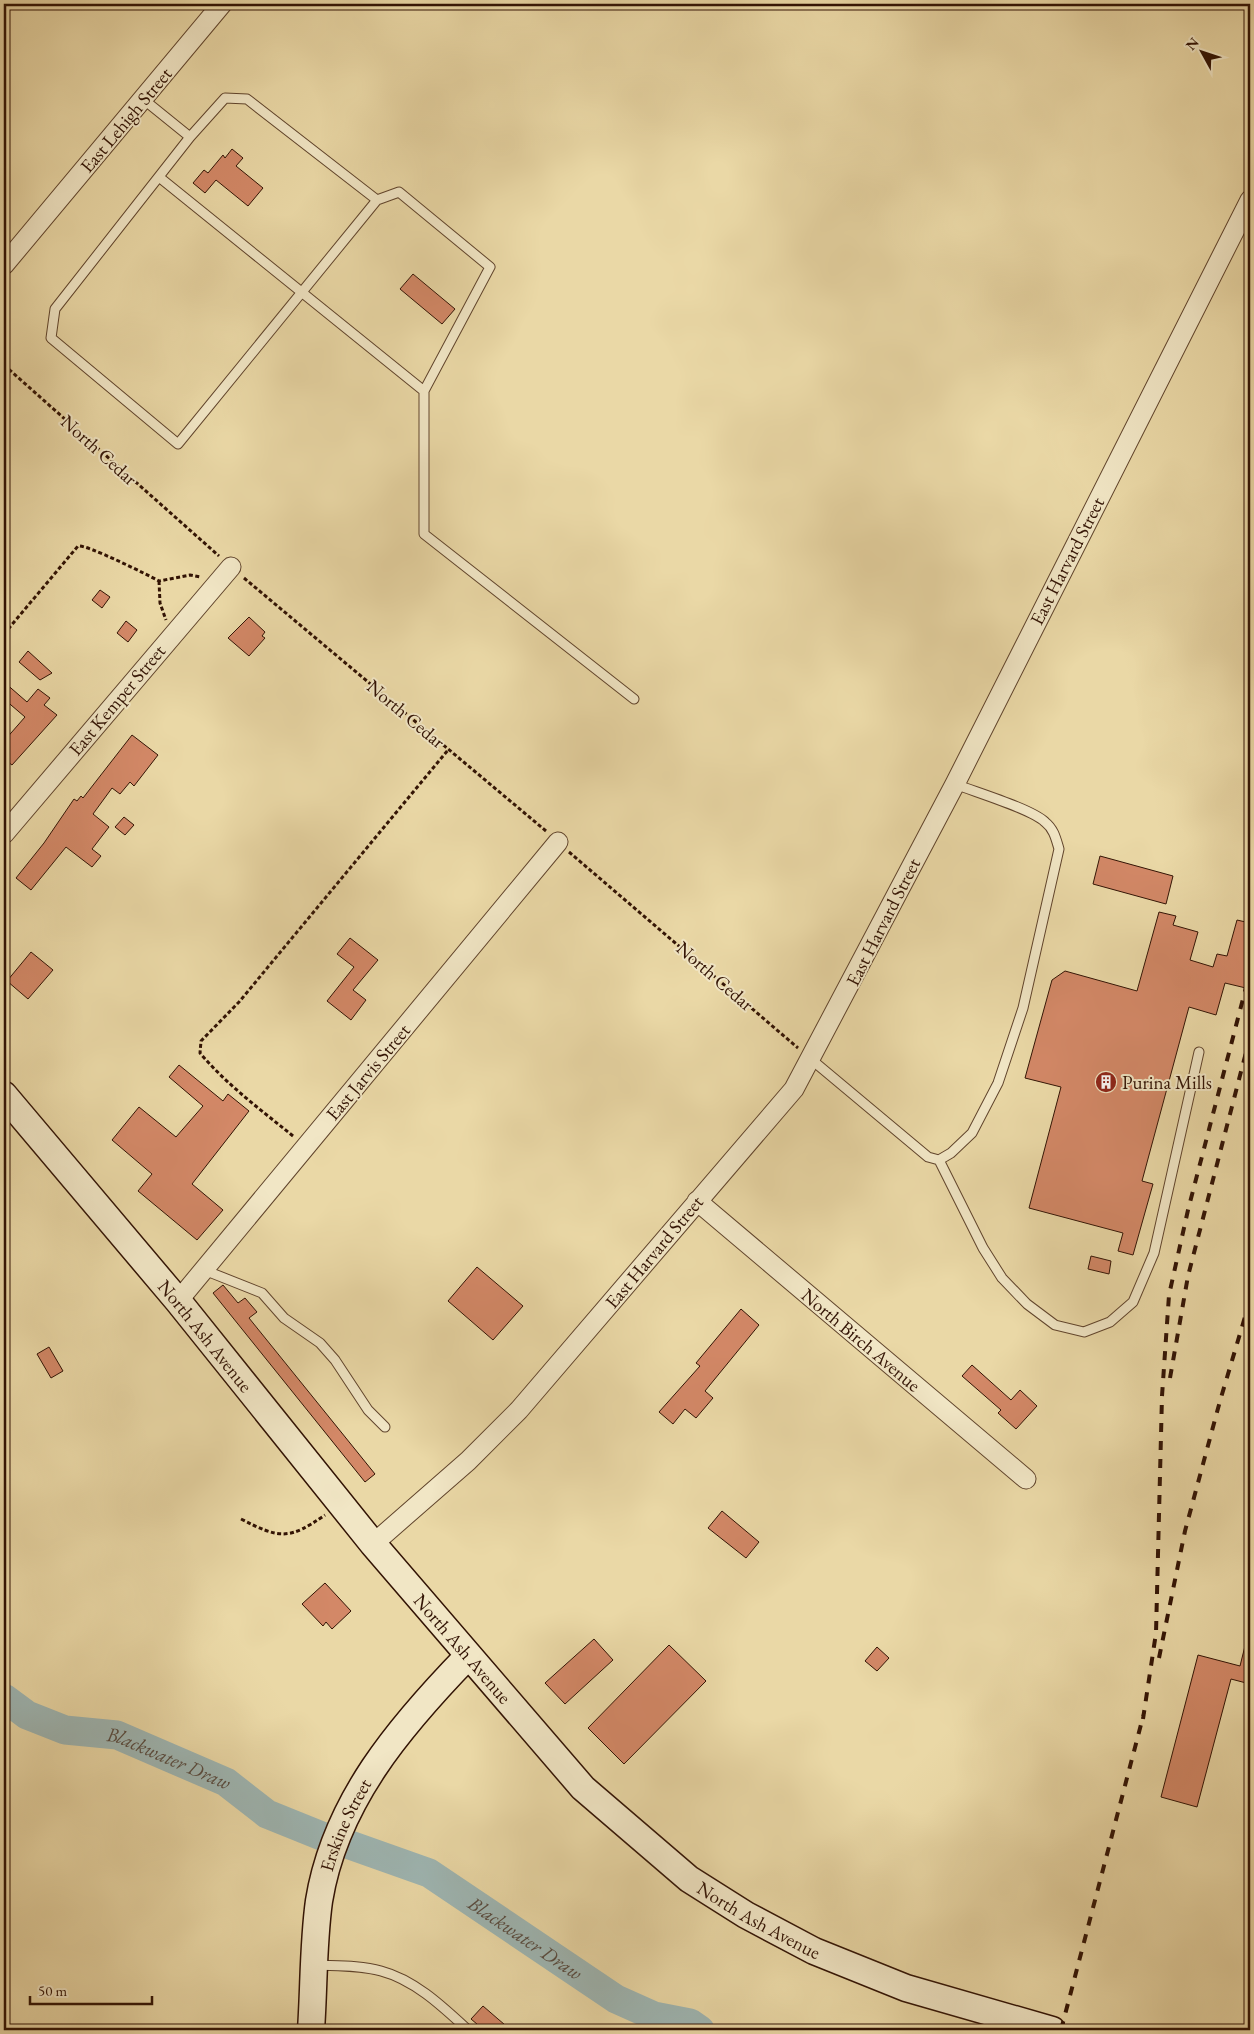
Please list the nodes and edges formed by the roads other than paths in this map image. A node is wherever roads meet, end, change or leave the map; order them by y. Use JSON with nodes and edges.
{"nodes":[{"id":1,"x":222,"y":4,"type":"edge"},
{"id":2,"x":143,"y":99,"type":"junction"},
{"id":3,"x":190,"y":137,"type":"junction"},
{"id":4,"x":159,"y":177,"type":"junction"},
{"id":5,"x":377,"y":200,"type":"junction"},
{"id":6,"x":1250,"y":200,"type":"edge"},
{"id":7,"x":4,"y":265,"type":"edge"},
{"id":8,"x":302,"y":292,"type":"junction"},
{"id":9,"x":424,"y":392,"type":"junction"},
{"id":10,"x":231,"y":567,"type":"road end"},
{"id":11,"x":634,"y":699,"type":"dead end"},
{"id":12,"x":955,"y":784,"type":"junction"},
{"id":13,"x":4,"y":834,"type":"edge"},
{"id":14,"x":558,"y":842,"type":"road end"},
{"id":15,"x":1199,"y":1052,"type":"dead end"},
{"id":16,"x":812,"y":1060,"type":"junction"},
{"id":17,"x":4,"y":1095,"type":"edge"},
{"id":18,"x":939,"y":1160,"type":"junction"},
{"id":19,"x":697,"y":1201,"type":"junction"},
{"id":20,"x":204,"y":1270,"type":"junction"},
{"id":21,"x":178,"y":1301,"type":"junction"},
{"id":22,"x":385,"y":1427,"type":"dead end"},
{"id":23,"x":1026,"y":1479,"type":"dead end"},
{"id":24,"x":373,"y":1544,"type":"junction"},
{"id":25,"x":468,"y":1656,"type":"junction"},
{"id":26,"x":315,"y":1965,"type":"junction"},
{"id":27,"x":312,"y":2030,"type":"edge"},
{"id":28,"x":468,"y":2030,"type":"edge"},
{"id":29,"x":1052,"y":2030,"type":"edge"}],
"edges":[{"from":1,"to":2,"type":"street","name":"East Lehigh Street"},
{"from":2,"to":3,"type":"lane"},
{"from":2,"to":7,"type":"street","name":"East Lehigh Street"},
{"from":3,"to":4,"type":"lane"},
{"from":3,"to":5,"type":"lane"},
{"from":4,"to":8,"type":"lane"},
{"from":4,"to":8,"type":"lane"},
{"from":5,"to":8,"type":"lane"},
{"from":5,"to":9,"type":"lane"},
{"from":6,"to":12,"type":"street","name":"East Harvard Street"},
{"from":8,"to":9,"type":"lane"},
{"from":9,"to":11,"type":"lane"},
{"from":10,"to":13,"type":"street","name":"East Kemper Street"},
{"from":12,"to":16,"type":"street","name":"East Harvard Street"},
{"from":12,"to":18,"type":"lane"},
{"from":14,"to":20,"type":"street","name":"East Jarvis Street"},
{"from":15,"to":18,"type":"lane"},
{"from":16,"to":18,"type":"lane"},
{"from":16,"to":19,"type":"street","name":"East Harvard Street"},
{"from":17,"to":21,"type":"street","name":"North Ash Avenue"},
{"from":19,"to":23,"type":"street","name":"North Birch Avenue"},
{"from":19,"to":24,"type":"street","name":"East Harvard Street"},
{"from":20,"to":21,"type":"street","name":"East Jarvis Street"},
{"from":20,"to":22,"type":"lane"},
{"from":21,"to":24,"type":"street","name":"North Ash Avenue"},
{"from":24,"to":25,"type":"street","name":"North Ash Avenue"},
{"from":25,"to":26,"type":"street","name":"Erskine Street"},
{"from":25,"to":29,"type":"street","name":"North Ash Avenue"},
{"from":26,"to":27,"type":"street","name":"Erskine Street"},
{"from":26,"to":28,"type":"lane"}]}
